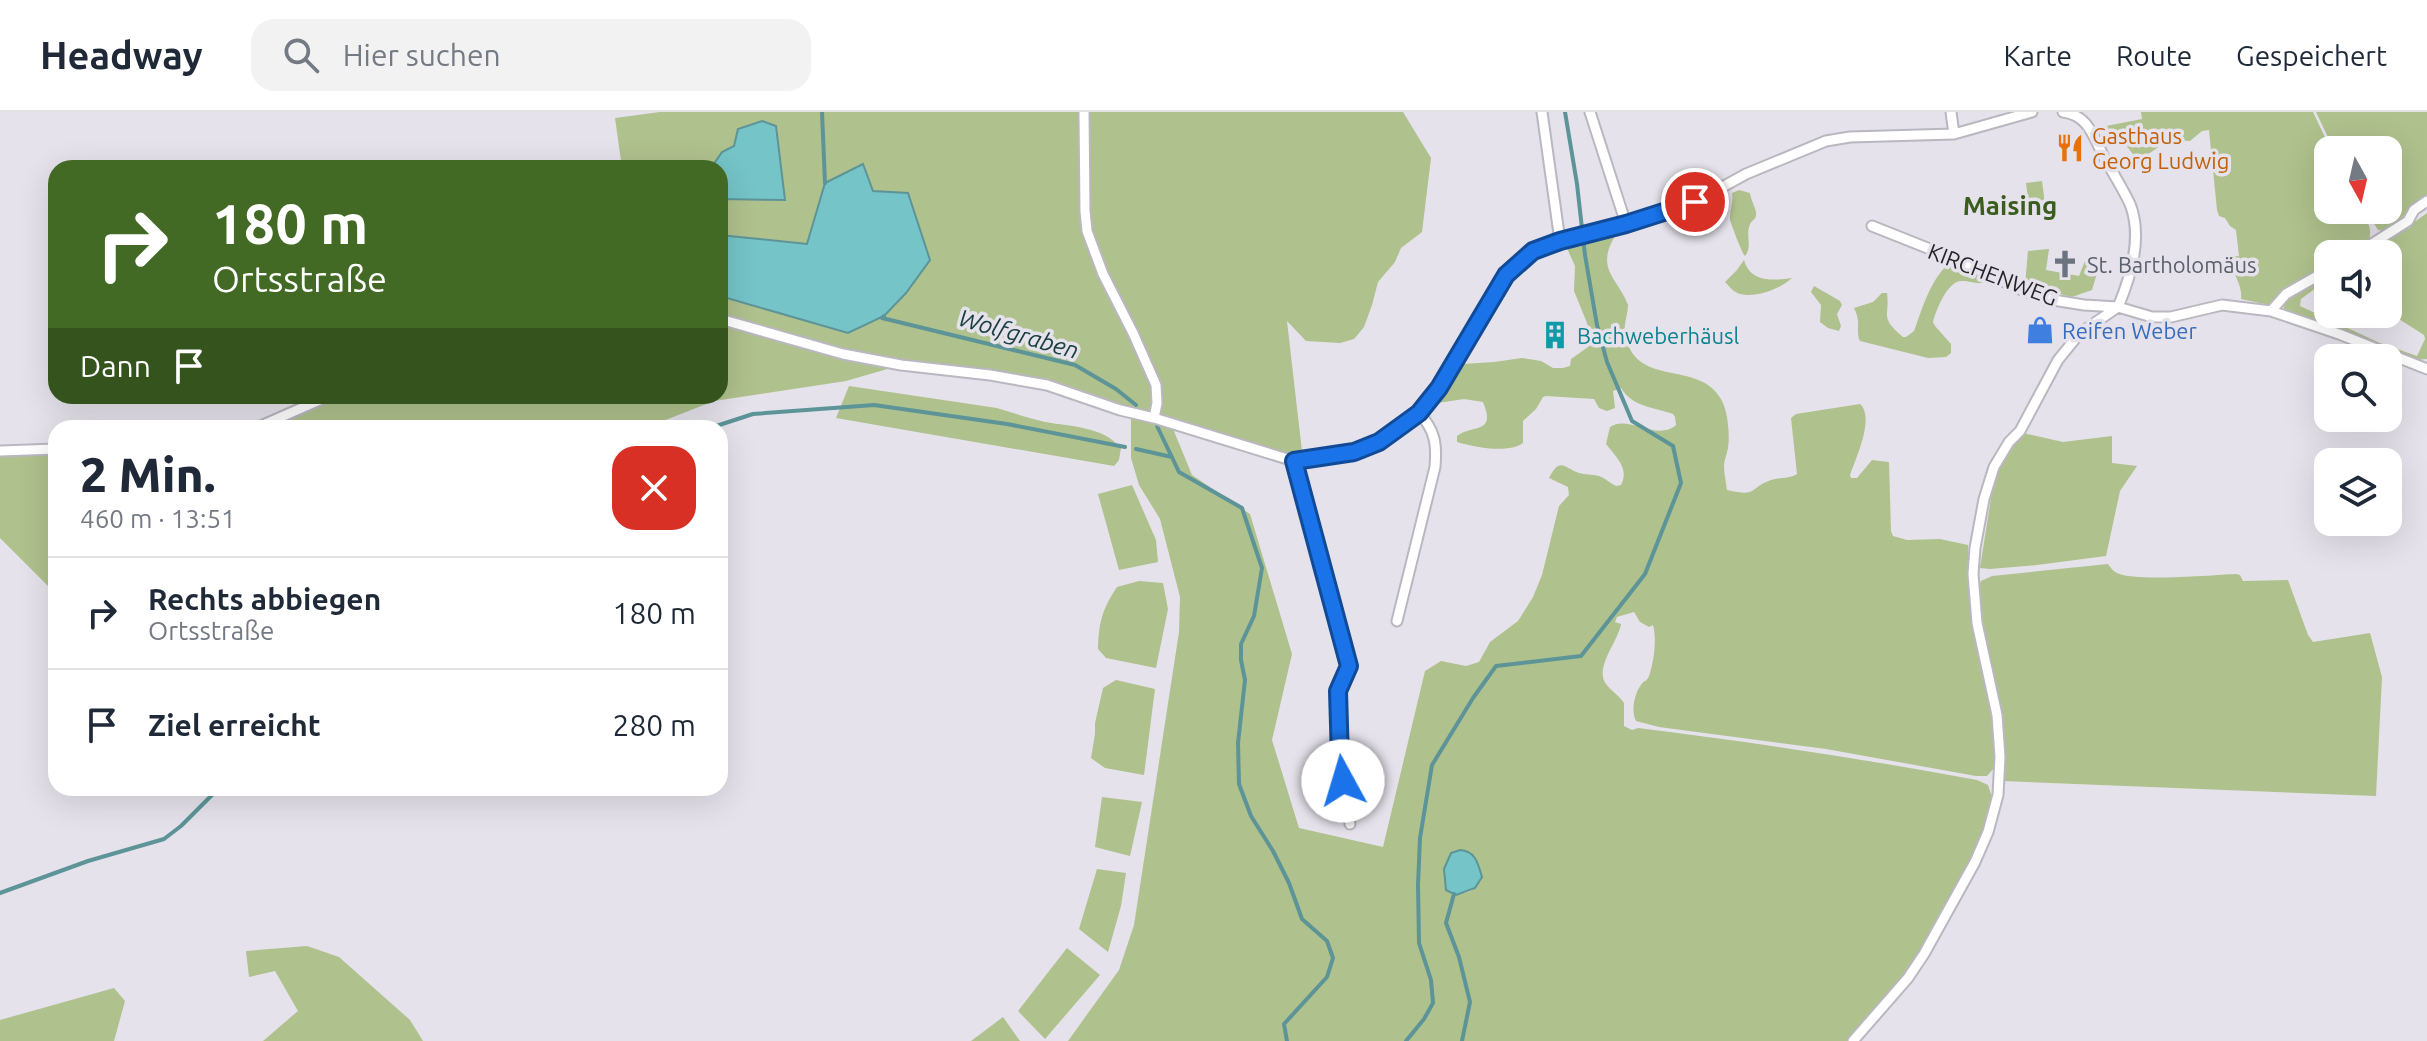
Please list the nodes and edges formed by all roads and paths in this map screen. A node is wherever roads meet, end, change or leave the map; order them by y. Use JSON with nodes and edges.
{"nodes":[{"id":1,"x":1084,"y":112,"type":"edge"},
{"id":2,"x":1542,"y":112,"type":"edge"},
{"id":3,"x":1590,"y":112,"type":"edge"},
{"id":4,"x":1951,"y":112,"type":"edge"},
{"id":5,"x":2032,"y":112,"type":"edge"},
{"id":6,"x":2063,"y":112,"type":"edge"},
{"id":7,"x":2001,"y":115,"type":"edge"},
{"id":8,"x":1954,"y":134,"type":"junction"},
{"id":9,"x":2427,"y":201,"type":"edge"},
{"id":10,"x":1626,"y":224,"type":"junction"},
{"id":11,"x":1872,"y":226,"type":"dead end"},
{"id":12,"x":2378,"y":240,"type":"edge"},
{"id":13,"x":1560,"y":241,"type":"junction"},
{"id":14,"x":2314,"y":278,"type":"edge"},
{"id":15,"x":2118,"y":307,"type":"junction"},
{"id":16,"x":2271,"y":311,"type":"junction"},
{"id":17,"x":728,"y":321,"type":"edge"},
{"id":18,"x":2427,"y":369,"type":"edge"},
{"id":19,"x":311,"y":404,"type":"edge"},
{"id":20,"x":1419,"y":413,"type":"junction"},
{"id":21,"x":1154,"y":418,"type":"junction"},
{"id":22,"x":274,"y":420,"type":"edge"},
{"id":23,"x":48,"y":449,"type":"edge"},
{"id":24,"x":0,"y":451,"type":"edge"},
{"id":25,"x":1294,"y":461,"type":"junction"},
{"id":26,"x":1397,"y":621,"type":"dead end"},
{"id":27,"x":1350,"y":824,"type":"dead end"},
{"id":28,"x":1853,"y":1041,"type":"edge"}],
"edges":[{"from":1,"to":21,"type":"street"},
{"from":2,"to":13,"type":"street"},
{"from":3,"to":10,"type":"street"},
{"from":4,"to":8,"type":"street"},
{"from":5,"to":7,"type":"street"},
{"from":6,"to":15,"type":"street"},
{"from":7,"to":8,"type":"street"},
{"from":8,"to":10,"type":"street"},
{"from":9,"to":12,"type":"street"},
{"from":10,"to":13,"type":"street"},
{"from":11,"to":15,"type":"street","name":"KIRCHENWEG"},
{"from":13,"to":20,"type":"street"},
{"from":14,"to":16,"type":"street"},
{"from":15,"to":16,"type":"street","name":"KIRCHENWEG"},
{"from":15,"to":28,"type":"street"},
{"from":16,"to":18,"type":"street","name":"KIRCHENWEG"},
{"from":17,"to":21,"type":"street"},
{"from":19,"to":22,"type":"street"},
{"from":20,"to":25,"type":"street"},
{"from":20,"to":26,"type":"street"},
{"from":21,"to":25,"type":"street"},
{"from":23,"to":24,"type":"street"},
{"from":25,"to":27,"type":"street"}]}
